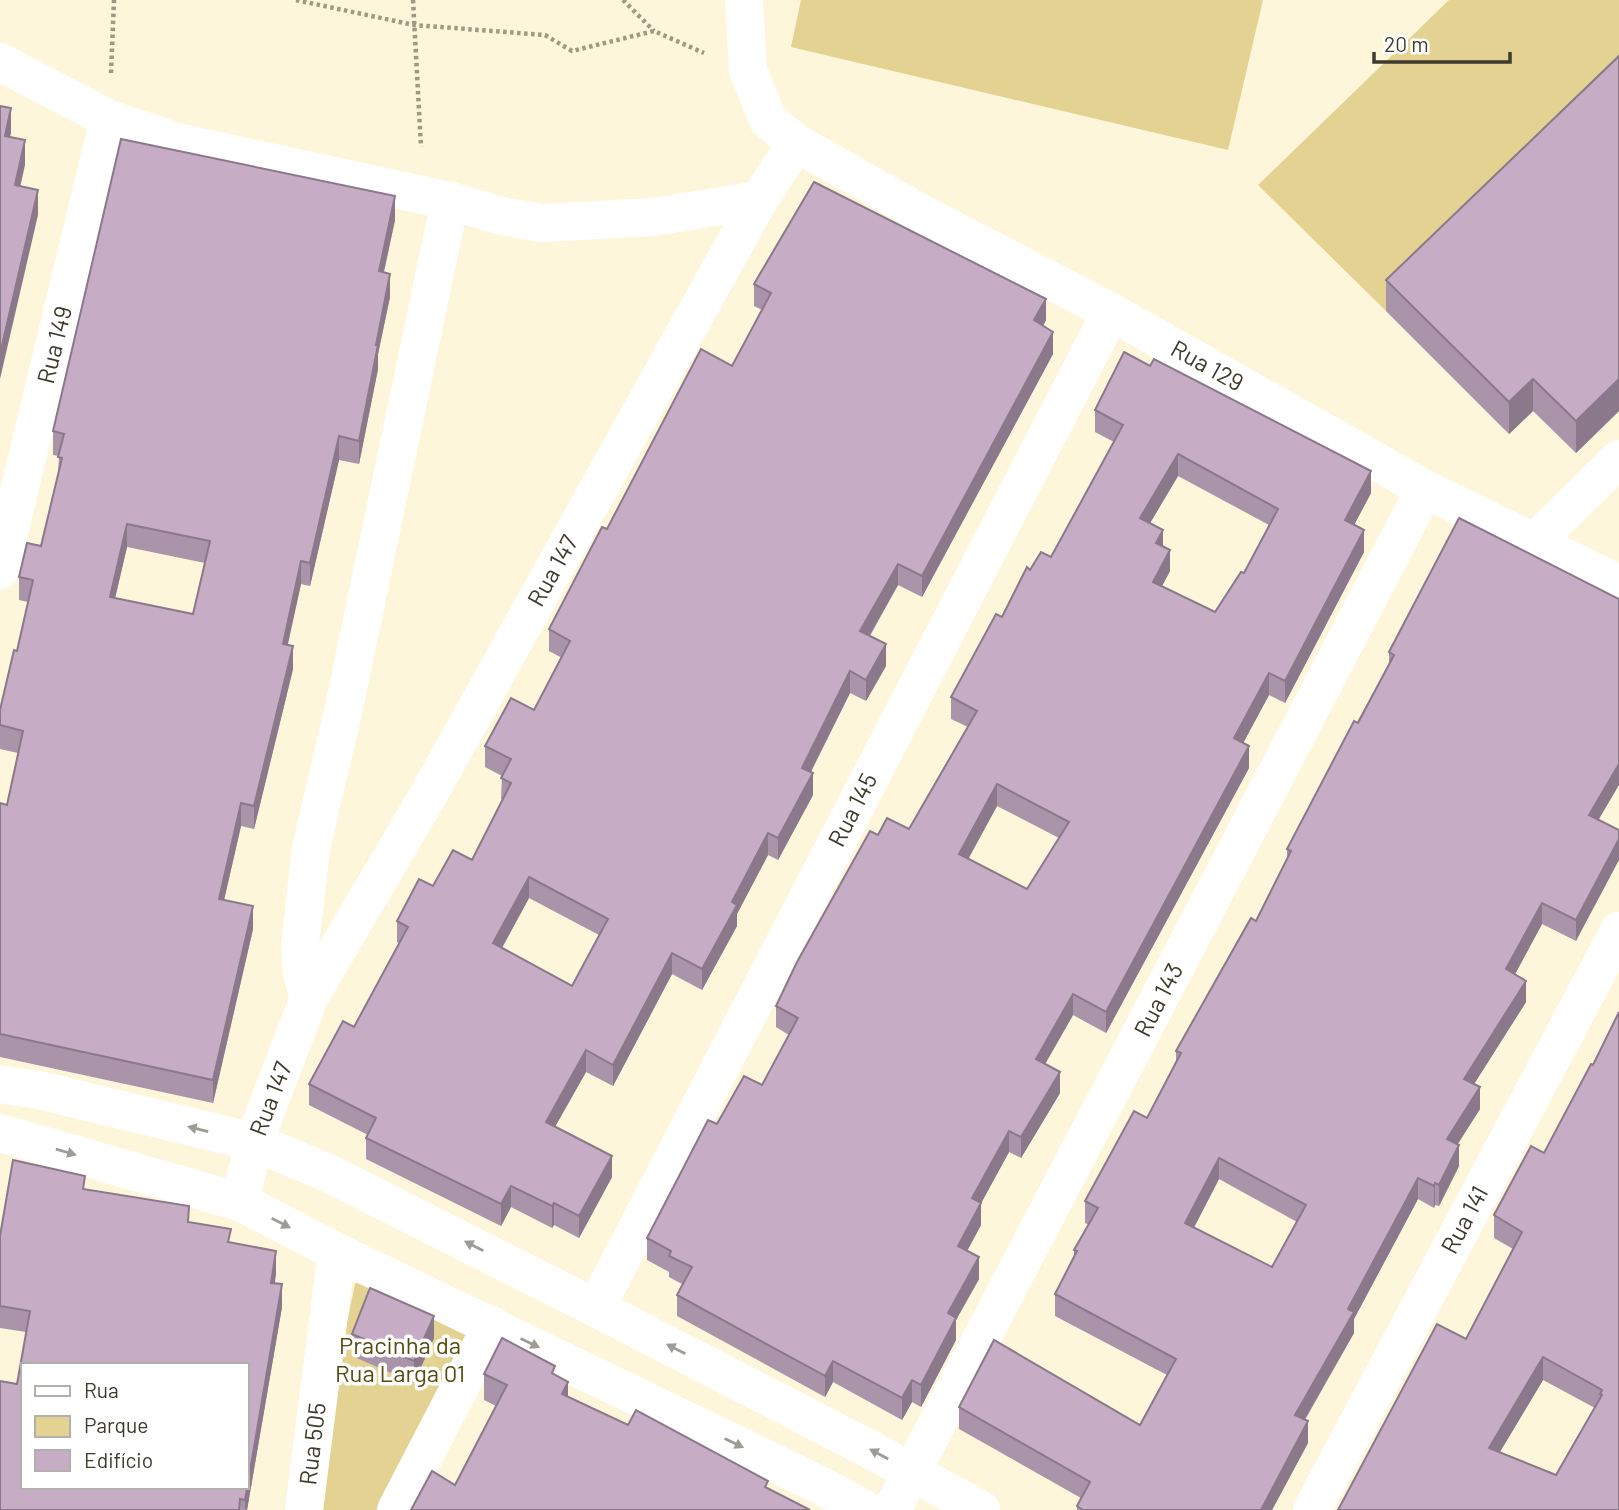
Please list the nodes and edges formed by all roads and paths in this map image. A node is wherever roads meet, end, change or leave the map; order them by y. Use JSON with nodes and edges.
{"nodes":[{"id":1,"x":114,"y":0,"type":"edge"},
{"id":2,"x":296,"y":0,"type":"edge"},
{"id":3,"x":412,"y":0,"type":"edge"},
{"id":4,"x":623,"y":0,"type":"edge"},
{"id":5,"x":744,"y":0,"type":"edge"},
{"id":6,"x":414,"y":25,"type":"junction"},
{"id":7,"x":654,"y":31,"type":"junction"},
{"id":8,"x":0,"y":62,"type":"edge"},
{"id":9,"x":709,"y":64,"type":"dead end"},
{"id":10,"x":109,"y":119,"type":"junction"},
{"id":11,"x":796,"y":143,"type":"junction"},
{"id":12,"x":421,"y":148,"type":"dead end"},
{"id":13,"x":759,"y":200,"type":"junction"},
{"id":14,"x":450,"y":201,"type":"junction"},
{"id":15,"x":1111,"y":312,"type":"junction"},
{"id":16,"x":1619,"y":459,"type":"edge"},
{"id":17,"x":1425,"y":489,"type":"junction"},
{"id":18,"x":1534,"y":543,"type":"junction"},
{"id":19,"x":0,"y":570,"type":"edge"},
{"id":20,"x":1619,"y":584,"type":"edge"},
{"id":21,"x":1619,"y":931,"type":"edge"},
{"id":22,"x":309,"y":999,"type":"junction"},
{"id":23,"x":1,"y":1090,"type":"edge"},
{"id":24,"x":0,"y":1133,"type":"edge"},
{"id":25,"x":254,"y":1142,"type":"junction"},
{"id":26,"x":240,"y":1202,"type":"junction"},
{"id":27,"x":337,"y":1252,"type":"junction"},
{"id":28,"x":596,"y":1308,"type":"junction"},
{"id":29,"x":492,"y":1325,"type":"junction"},
{"id":30,"x":913,"y":1472,"type":"junction"},
{"id":31,"x":811,"y":1497,"type":"edge"},
{"id":32,"x":304,"y":1510,"type":"edge"},
{"id":33,"x":396,"y":1510,"type":"edge"},
{"id":34,"x":866,"y":1510,"type":"edge"},
{"id":35,"x":892,"y":1510,"type":"edge"},
{"id":36,"x":981,"y":1510,"type":"edge"},
{"id":37,"x":1312,"y":1510,"type":"edge"}],
"edges":[{"from":1,"to":10,"type":"path"},
{"from":2,"to":6,"type":"path"},
{"from":3,"to":6,"type":"path"},
{"from":4,"to":7,"type":"path"},
{"from":5,"to":11,"type":"street","name":"Rua 129"},
{"from":6,"to":7,"type":"path"},
{"from":6,"to":12,"type":"path"},
{"from":7,"to":9,"type":"path"},
{"from":8,"to":10,"type":"street"},
{"from":10,"to":14,"type":"street"},
{"from":10,"to":19,"type":"street","name":"Rua 149"},
{"from":11,"to":13,"type":"street","name":"Rua 147"},
{"from":11,"to":15,"type":"street","name":"Rua 129"},
{"from":13,"to":14,"type":"street"},
{"from":13,"to":22,"type":"street","name":"Rua 147"},
{"from":14,"to":22,"type":"street"},
{"from":15,"to":17,"type":"street","name":"Rua 129"},
{"from":15,"to":28,"type":"street","name":"Rua 145"},
{"from":16,"to":18,"type":"street"},
{"from":17,"to":18,"type":"street","name":"Rua 129"},
{"from":17,"to":30,"type":"street","name":"Rua 143"},
{"from":18,"to":20,"type":"street","name":"Rua 129"},
{"from":21,"to":37,"type":"street","name":"Rua 141"},
{"from":22,"to":25,"type":"street","name":"Rua 147"},
{"from":25,"to":23,"type":"street","one_way":true},
{"from":24,"to":26,"type":"street","one_way":true},
{"from":25,"to":26,"type":"street","name":"Rua 147"},
{"from":28,"to":25,"type":"street","one_way":true},
{"from":26,"to":27,"type":"street","one_way":true},
{"from":27,"to":29,"type":"street"},
{"from":27,"to":32,"type":"street","name":"Rua 505"},
{"from":30,"to":28,"type":"street","one_way":true},
{"from":29,"to":31,"type":"street","one_way":true},
{"from":29,"to":33,"type":"street"},
{"from":30,"to":35,"type":"street","name":"Rua 143"},
{"from":30,"to":36,"type":"street"},
{"from":31,"to":34,"type":"street"}]}
